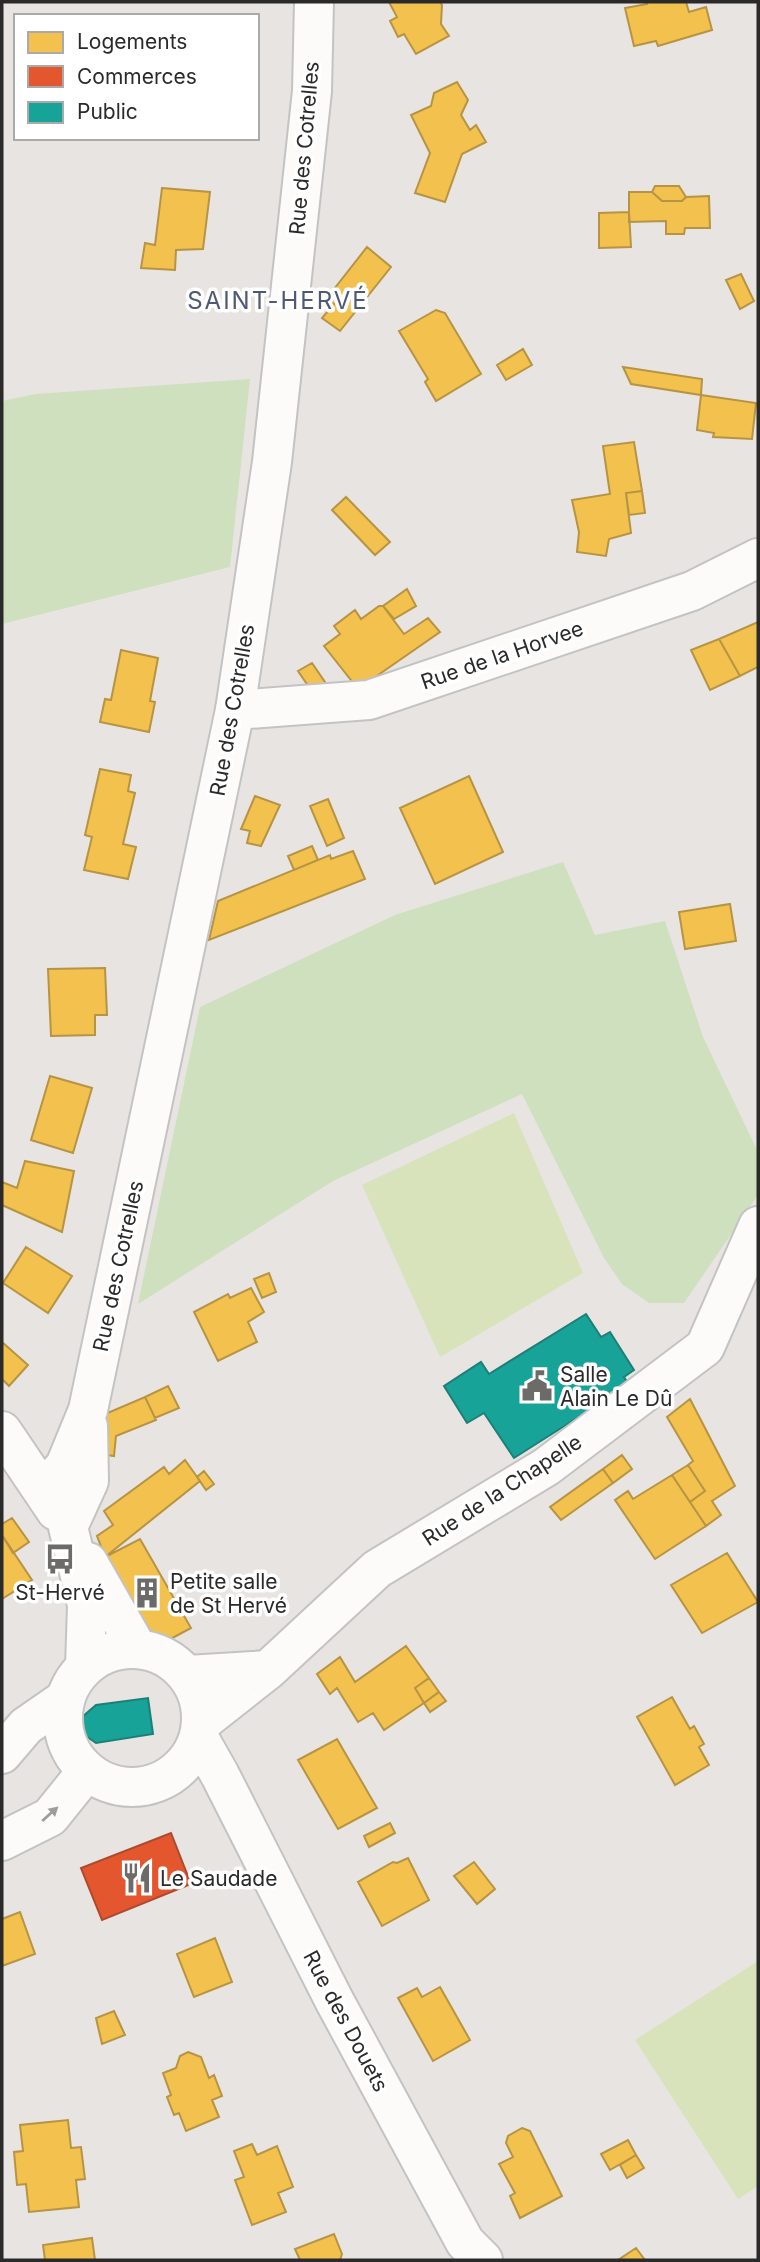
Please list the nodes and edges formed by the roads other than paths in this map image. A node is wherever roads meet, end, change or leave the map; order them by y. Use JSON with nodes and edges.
{"nodes":[{"id":1,"x":314,"y":2,"type":"edge"},
{"id":2,"x":758,"y":558,"type":"edge"},
{"id":3,"x":236,"y":710,"type":"junction"},
{"id":4,"x":758,"y":1226,"type":"edge"},
{"id":5,"x":88,"y":1410,"type":"junction"},
{"id":6,"x":2,"y":1431,"type":"edge"},
{"id":7,"x":43,"y":1490,"type":"junction"},
{"id":8,"x":68,"y":1528,"type":"junction"},
{"id":9,"x":137,"y":1648,"type":"junction"},
{"id":10,"x":268,"y":1670,"type":"junction"},
{"id":11,"x":188,"y":1675,"type":"junction"},
{"id":12,"x":75,"y":1683,"type":"junction"},
{"id":13,"x":201,"y":1730,"type":"junction"},
{"id":14,"x":2,"y":1754,"type":"edge"},
{"id":15,"x":87,"y":1771,"type":"junction"},
{"id":16,"x":173,"y":1775,"type":"junction"},
{"id":17,"x":220,"y":1775,"type":"junction"},
{"id":18,"x":2,"y":1842,"type":"edge"},
{"id":19,"x":483,"y":2260,"type":"edge"}],
"edges":[{"from":1,"to":3,"type":"street","name":"Rue des Cotrelles"},
{"from":2,"to":3,"type":"street","name":"Rue de la Horvee"},
{"from":3,"to":5,"type":"street","name":"Rue des Cotrelles"},
{"from":4,"to":10,"type":"street","name":"Rue de la Chapelle"},
{"from":5,"to":7,"type":"street","name":"Rue des Cotrelles"},
{"from":5,"to":8,"type":"street","name":"Rue des Cotrelles"},
{"from":6,"to":7,"type":"street"},
{"from":7,"to":8,"type":"street"},
{"from":8,"to":9,"type":"street"},
{"from":8,"to":12,"type":"street"},
{"from":9,"to":11,"type":"street"},
{"from":9,"to":12,"type":"street"},
{"from":10,"to":11,"type":"street"},
{"from":10,"to":13,"type":"street","name":"Rue de la Chapelle"},
{"from":11,"to":13,"type":"street"},
{"from":12,"to":14,"type":"street"},
{"from":12,"to":15,"type":"street"},
{"from":13,"to":16,"type":"street"},
{"from":13,"to":17,"type":"street","name":"Rue des Douets"},
{"from":15,"to":16,"type":"street"},
{"from":18,"to":15,"type":"street","one_way":true},
{"from":16,"to":17,"type":"street"},
{"from":17,"to":19,"type":"street","name":"Rue des Douets"}]}
